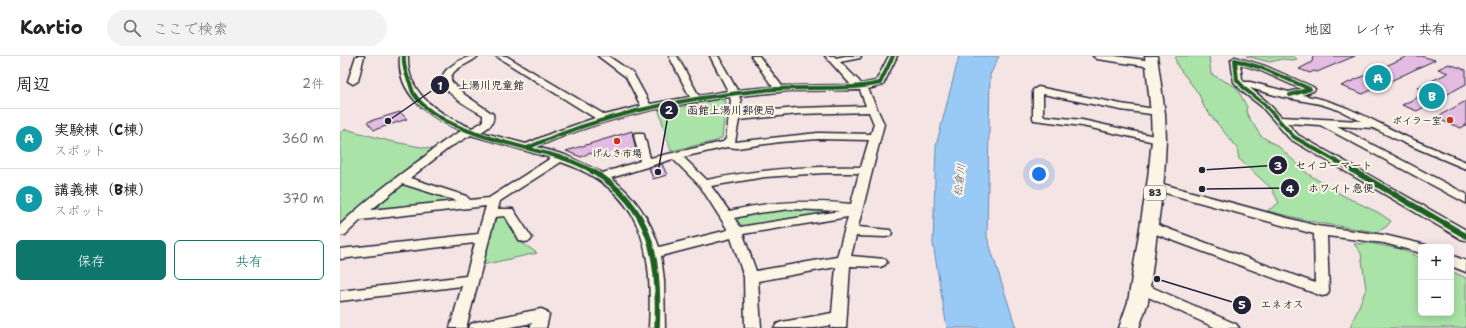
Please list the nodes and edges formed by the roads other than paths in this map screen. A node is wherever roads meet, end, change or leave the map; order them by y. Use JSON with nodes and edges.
{"nodes":[{"id":1,"x":360,"y":56,"type":"edge"},
{"id":2,"x":404,"y":56,"type":"edge"},
{"id":3,"x":474,"y":56,"type":"edge"},
{"id":4,"x":500,"y":56,"type":"edge"},
{"id":5,"x":602,"y":56,"type":"edge"},
{"id":6,"x":673,"y":56,"type":"edge"},
{"id":7,"x":714,"y":56,"type":"edge"},
{"id":8,"x":755,"y":56,"type":"edge"},
{"id":9,"x":857,"y":56,"type":"edge"},
{"id":10,"x":893,"y":56,"type":"edge"},
{"id":11,"x":1098,"y":56,"type":"edge"},
{"id":12,"x":832,"y":59,"type":"edge"},
{"id":13,"x":1152,"y":60,"type":"edge"},
{"id":14,"x":353,"y":81,"type":"dead end"},
{"id":15,"x":1242,"y":85,"type":"junction"},
{"id":16,"x":860,"y":87,"type":"junction"},
{"id":17,"x":780,"y":89,"type":"junction"},
{"id":18,"x":734,"y":93,"type":"junction"},
{"id":19,"x":1290,"y":95,"type":"junction"},
{"id":20,"x":696,"y":99,"type":"junction"},
{"id":21,"x":647,"y":109,"type":"junction"},
{"id":22,"x":873,"y":109,"type":"junction"},
{"id":23,"x":1158,"y":112,"type":"junction"},
{"id":24,"x":734,"y":117,"type":"junction"},
{"id":25,"x":604,"y":119,"type":"junction"},
{"id":26,"x":1279,"y":120,"type":"junction"},
{"id":27,"x":1323,"y":123,"type":"junction"},
{"id":28,"x":1377,"y":126,"type":"junction"},
{"id":29,"x":471,"y":132,"type":"junction"},
{"id":30,"x":640,"y":135,"type":"dead end"},
{"id":31,"x":876,"y":137,"type":"junction"},
{"id":32,"x":1159,"y":140,"type":"junction"},
{"id":33,"x":727,"y":144,"type":"junction"},
{"id":34,"x":527,"y":148,"type":"junction"},
{"id":35,"x":674,"y":155,"type":"junction"},
{"id":36,"x":561,"y":157,"type":"junction"},
{"id":37,"x":646,"y":162,"type":"junction"},
{"id":38,"x":1466,"y":166,"type":"edge"},
{"id":39,"x":866,"y":170,"type":"junction"},
{"id":40,"x":602,"y":177,"type":"junction"},
{"id":41,"x":401,"y":179,"type":"junction"},
{"id":42,"x":704,"y":184,"type":"junction"},
{"id":43,"x":1155,"y":186,"type":"junction"},
{"id":44,"x":1466,"y":199,"type":"edge"},
{"id":45,"x":468,"y":204,"type":"junction"},
{"id":46,"x":492,"y":207,"type":"junction"},
{"id":47,"x":856,"y":210,"type":"junction"},
{"id":48,"x":357,"y":216,"type":"junction"},
{"id":49,"x":727,"y":216,"type":"junction"},
{"id":50,"x":1150,"y":227,"type":"junction"},
{"id":51,"x":1450,"y":227,"type":"junction"},
{"id":52,"x":1466,"y":228,"type":"edge"},
{"id":53,"x":851,"y":231,"type":"junction"},
{"id":54,"x":340,"y":232,"type":"edge"},
{"id":55,"x":736,"y":232,"type":"junction"},
{"id":56,"x":885,"y":233,"type":"dead end"},
{"id":57,"x":1320,"y":235,"type":"dead end"},
{"id":58,"x":1466,"y":236,"type":"edge"},
{"id":59,"x":483,"y":238,"type":"junction"},
{"id":60,"x":525,"y":238,"type":"dead end"},
{"id":61,"x":1418,"y":247,"type":"edge"},
{"id":62,"x":654,"y":253,"type":"junction"},
{"id":63,"x":340,"y":254,"type":"edge"},
{"id":64,"x":843,"y":261,"type":"junction"},
{"id":65,"x":1454,"y":261,"type":"edge"},
{"id":66,"x":880,"y":262,"type":"dead end"},
{"id":67,"x":1466,"y":267,"type":"edge"},
{"id":68,"x":751,"y":277,"type":"junction"},
{"id":69,"x":472,"y":280,"type":"junction"},
{"id":70,"x":1140,"y":287,"type":"junction"},
{"id":71,"x":340,"y":296,"type":"edge"},
{"id":72,"x":838,"y":323,"type":"edge"},
{"id":73,"x":458,"y":328,"type":"edge"},
{"id":74,"x":476,"y":328,"type":"edge"},
{"id":75,"x":538,"y":328,"type":"edge"},
{"id":76,"x":657,"y":328,"type":"edge"},
{"id":77,"x":752,"y":328,"type":"edge"},
{"id":78,"x":782,"y":328,"type":"edge"},
{"id":79,"x":1129,"y":328,"type":"edge"},
{"id":80,"x":1231,"y":328,"type":"edge"}],
"edges":[{"from":1,"to":14,"type":"street"},
{"from":2,"to":29,"type":"street"},
{"from":3,"to":29,"type":"street"},
{"from":4,"to":25,"type":"street"},
{"from":5,"to":21,"type":"street"},
{"from":6,"to":20,"type":"street"},
{"from":7,"to":18,"type":"street"},
{"from":8,"to":17,"type":"street"},
{"from":9,"to":12,"type":"street"},
{"from":10,"to":16,"type":"street"},
{"from":11,"to":13,"type":"street"},
{"from":12,"to":16,"type":"street"},
{"from":13,"to":23,"type":"main road","number":"83"},
{"from":15,"to":19,"type":"street"},
{"from":15,"to":19,"type":"street"},
{"from":15,"to":26,"type":"street"},
{"from":16,"to":17,"type":"street"},
{"from":16,"to":22,"type":"street"},
{"from":17,"to":18,"type":"street"},
{"from":18,"to":20,"type":"street"},
{"from":18,"to":24,"type":"street"},
{"from":19,"to":28,"type":"street"},
{"from":20,"to":21,"type":"street"},
{"from":21,"to":25,"type":"street"},
{"from":22,"to":24,"type":"street"},
{"from":22,"to":31,"type":"street"},
{"from":23,"to":32,"type":"main road","number":"83"},
{"from":23,"to":32,"type":"street"},
{"from":24,"to":33,"type":"street"},
{"from":25,"to":34,"type":"street"},
{"from":26,"to":27,"type":"street"},
{"from":26,"to":51,"type":"street"},
{"from":27,"to":28,"type":"street"},
{"from":27,"to":44,"type":"street"},
{"from":28,"to":38,"type":"street"},
{"from":29,"to":34,"type":"street"},
{"from":29,"to":41,"type":"street"},
{"from":30,"to":37,"type":"street"},
{"from":31,"to":33,"type":"street"},
{"from":31,"to":39,"type":"street"},
{"from":32,"to":43,"type":"main road","number":"83"},
{"from":33,"to":35,"type":"street"},
{"from":34,"to":36,"type":"street"},
{"from":35,"to":37,"type":"street"},
{"from":35,"to":42,"type":"street"},
{"from":36,"to":40,"type":"street"},
{"from":36,"to":46,"type":"street"},
{"from":37,"to":40,"type":"street"},
{"from":39,"to":42,"type":"street"},
{"from":39,"to":47,"type":"street"},
{"from":40,"to":62,"type":"street"},
{"from":41,"to":45,"type":"street"},
{"from":41,"to":48,"type":"street"},
{"from":42,"to":49,"type":"street"},
{"from":43,"to":50,"type":"main road","number":"83"},
{"from":43,"to":61,"type":"street"},
{"from":45,"to":46,"type":"street"},
{"from":45,"to":48,"type":"street"},
{"from":46,"to":59,"type":"street"},
{"from":46,"to":60,"type":"street"},
{"from":47,"to":49,"type":"street"},
{"from":47,"to":53,"type":"street"},
{"from":47,"to":55,"type":"street"},
{"from":48,"to":54,"type":"street"},
{"from":49,"to":55,"type":"street"},
{"from":50,"to":57,"type":"street"},
{"from":50,"to":70,"type":"main road","number":"83"},
{"from":51,"to":52,"type":"street"},
{"from":51,"to":58,"type":"street"},
{"from":53,"to":56,"type":"street"},
{"from":53,"to":64,"type":"street"},
{"from":55,"to":62,"type":"street"},
{"from":55,"to":68,"type":"street"},
{"from":59,"to":63,"type":"street"},
{"from":59,"to":69,"type":"street"},
{"from":62,"to":76,"type":"street"},
{"from":64,"to":66,"type":"street"},
{"from":64,"to":68,"type":"street"},
{"from":64,"to":72,"type":"street"},
{"from":65,"to":67,"type":"street"},
{"from":68,"to":77,"type":"street"},
{"from":69,"to":71,"type":"street"},
{"from":69,"to":73,"type":"street"},
{"from":70,"to":79,"type":"main road","number":"83"},
{"from":70,"to":80,"type":"street"},
{"from":72,"to":78,"type":"street"},
{"from":74,"to":75,"type":"street"}]}
